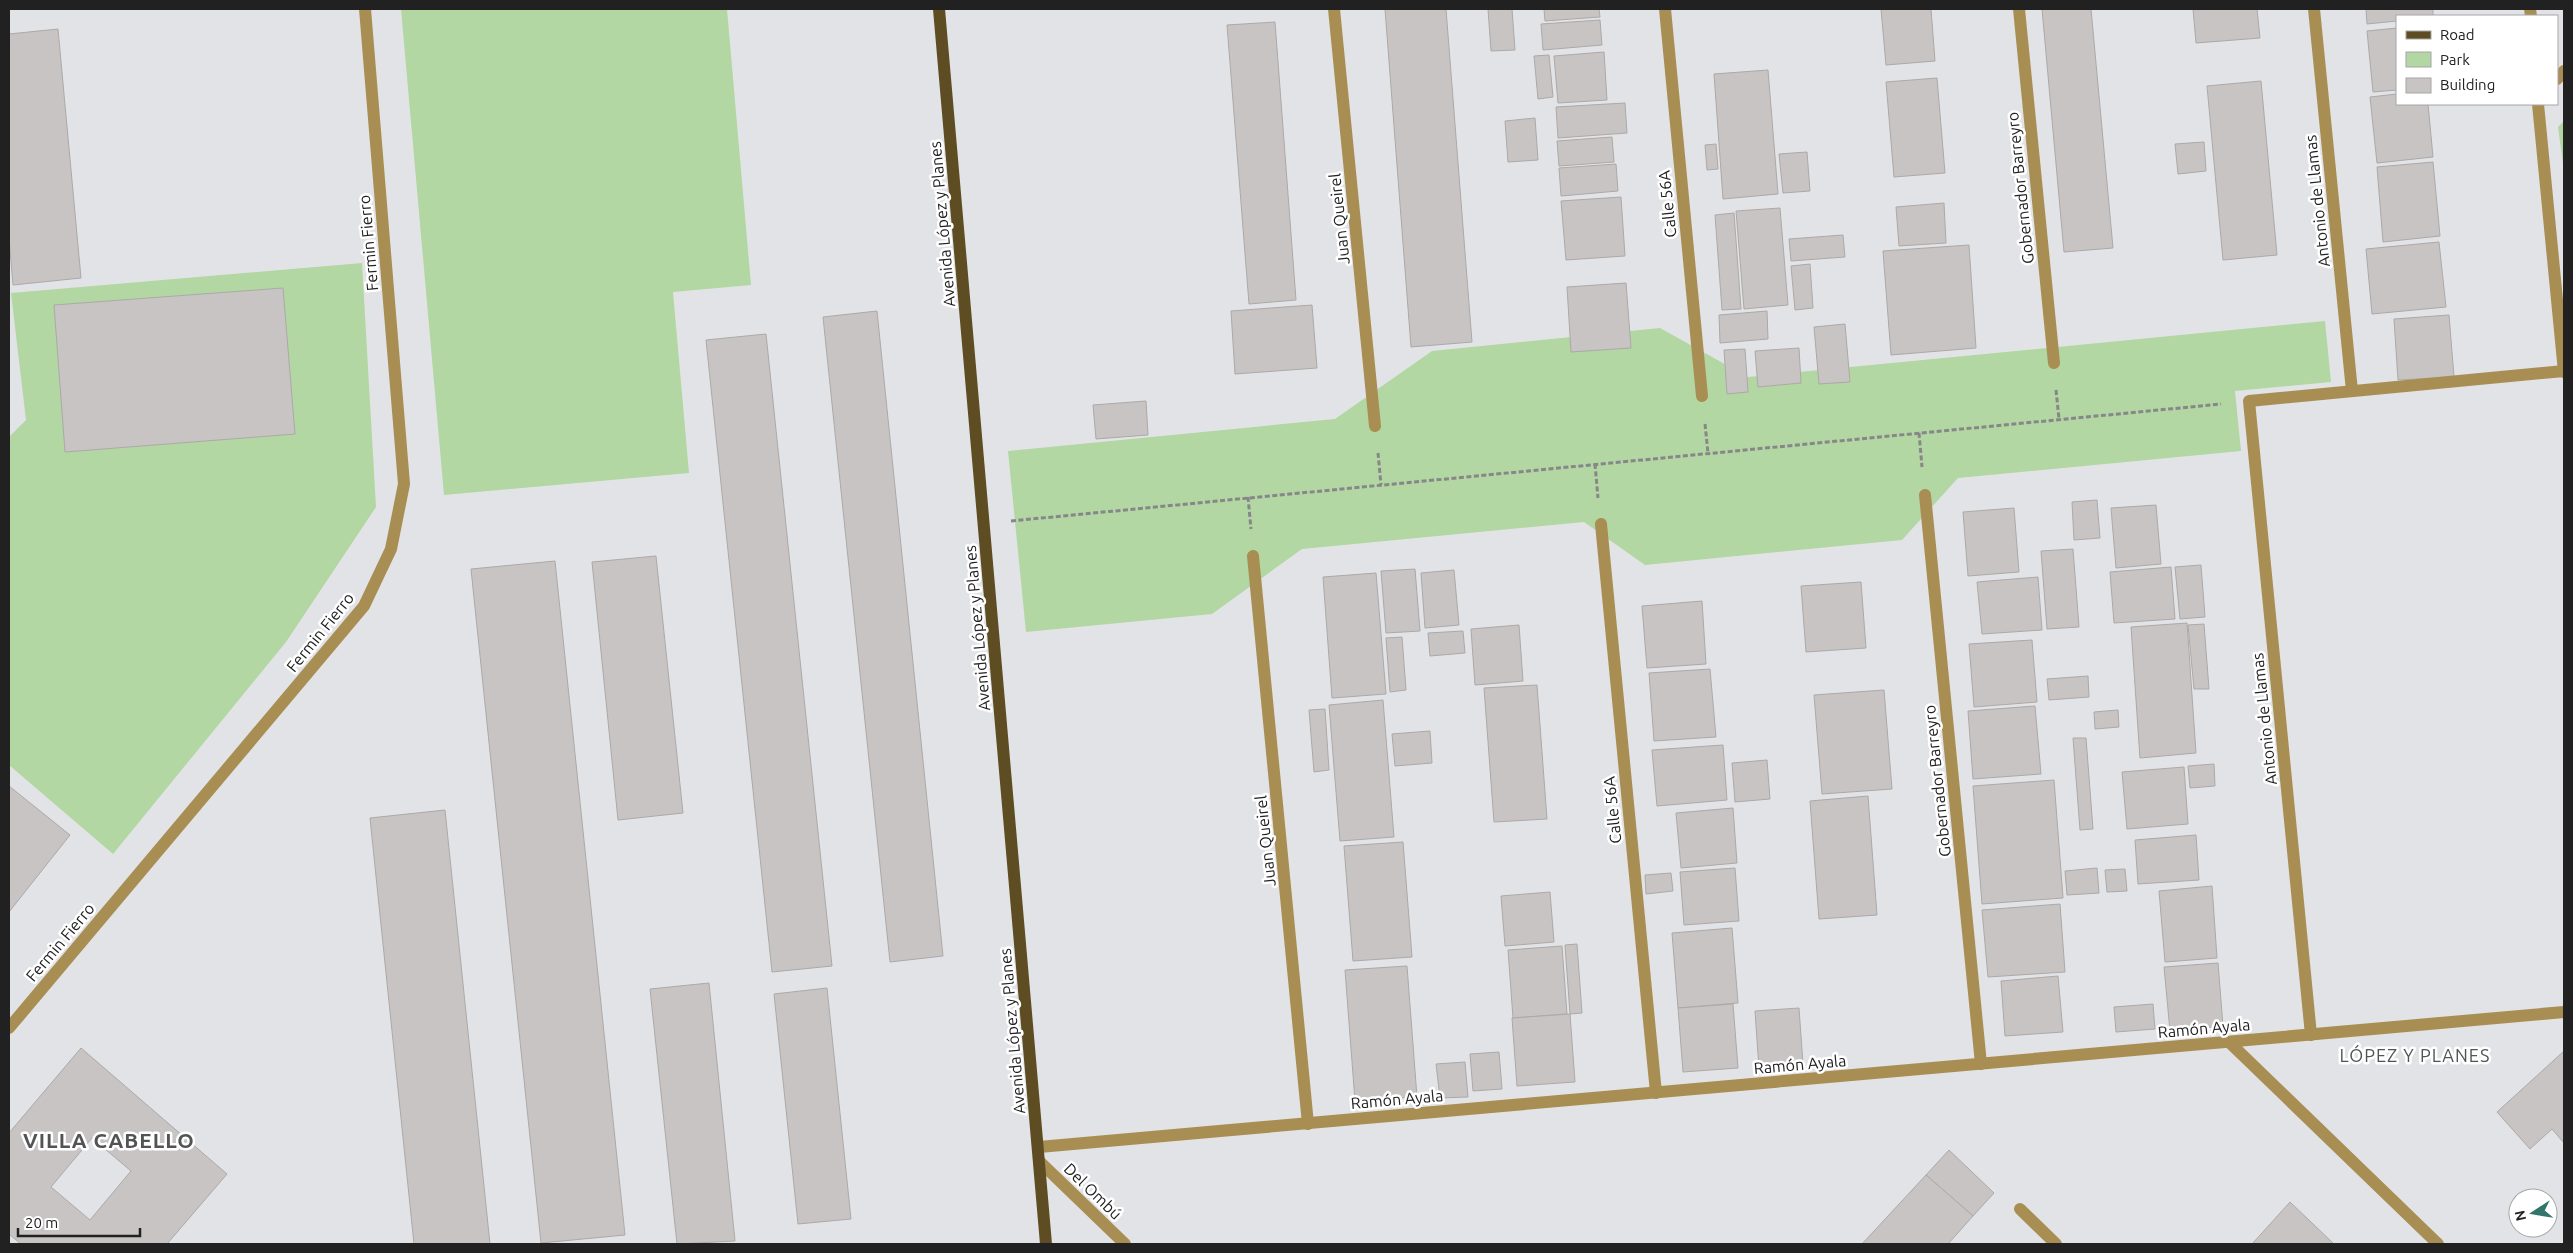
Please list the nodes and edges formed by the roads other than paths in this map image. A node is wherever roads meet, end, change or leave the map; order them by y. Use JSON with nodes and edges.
{"nodes":[{"id":1,"x":365,"y":9,"type":"edge"},
{"id":2,"x":939,"y":9,"type":"edge"},
{"id":3,"x":1334,"y":9,"type":"edge"},
{"id":4,"x":1665,"y":9,"type":"edge"},
{"id":5,"x":2019,"y":9,"type":"edge"},
{"id":6,"x":2314,"y":9,"type":"edge"},
{"id":7,"x":2538,"y":105,"type":"edge"},
{"id":8,"x":2054,"y":364,"type":"dead end"},
{"id":9,"x":2564,"y":371,"type":"edge"},
{"id":10,"x":2352,"y":391,"type":"junction"},
{"id":11,"x":1702,"y":396,"type":"dead end"},
{"id":12,"x":1375,"y":426,"type":"dead end"},
{"id":13,"x":1925,"y":495,"type":"road end"},
{"id":14,"x":1601,"y":524,"type":"dead end"},
{"id":15,"x":1253,"y":556,"type":"dead end"},
{"id":16,"x":2564,"y":1012,"type":"edge"},
{"id":17,"x":9,"y":1028,"type":"edge"},
{"id":18,"x":2311,"y":1035,"type":"junction"},
{"id":19,"x":2229,"y":1042,"type":"junction"},
{"id":20,"x":1981,"y":1064,"type":"junction"},
{"id":21,"x":1656,"y":1093,"type":"junction"},
{"id":22,"x":1308,"y":1124,"type":"junction"},
{"id":23,"x":1039,"y":1147,"type":"junction"},
{"id":24,"x":1039,"y":1161,"type":"junction"},
{"id":25,"x":2020,"y":1209,"type":"dead end"},
{"id":26,"x":1046,"y":1244,"type":"edge"},
{"id":27,"x":1125,"y":1244,"type":"edge"},
{"id":28,"x":2056,"y":1244,"type":"edge"},
{"id":29,"x":2438,"y":1244,"type":"edge"}],
"edges":[{"from":1,"to":17,"type":"street","name":"Fermin Fierro"},
{"from":2,"to":23,"type":"main road","name":"Avenida López y Planes"},
{"from":3,"to":12,"type":"street","name":"Juan Queirel"},
{"from":4,"to":11,"type":"street","name":"Calle 56A"},
{"from":5,"to":8,"type":"street","name":"Gobernador Barreyro"},
{"from":6,"to":10,"type":"street","name":"Antonio de Llamas"},
{"from":7,"to":9,"type":"street"},
{"from":9,"to":10,"type":"street"},
{"from":10,"to":18,"type":"street","name":"Antonio de Llamas"},
{"from":13,"to":20,"type":"street","name":"Gobernador Barreyro"},
{"from":14,"to":21,"type":"street","name":"Calle 56A"},
{"from":15,"to":22,"type":"street","name":"Juan Queirel"},
{"from":16,"to":18,"type":"street","name":"Ramón Ayala"},
{"from":18,"to":19,"type":"street","name":"Ramón Ayala"},
{"from":19,"to":20,"type":"street","name":"Ramón Ayala"},
{"from":19,"to":29,"type":"street"},
{"from":20,"to":21,"type":"street","name":"Ramón Ayala"},
{"from":21,"to":22,"type":"street","name":"Ramón Ayala"},
{"from":22,"to":23,"type":"street","name":"Ramón Ayala"},
{"from":23,"to":24,"type":"main road","name":"Avenida López y Planes"},
{"from":24,"to":26,"type":"main road","name":"Avenida López y Planes"},
{"from":24,"to":27,"type":"street","name":"Del Ombú"},
{"from":25,"to":28,"type":"street"}]}
